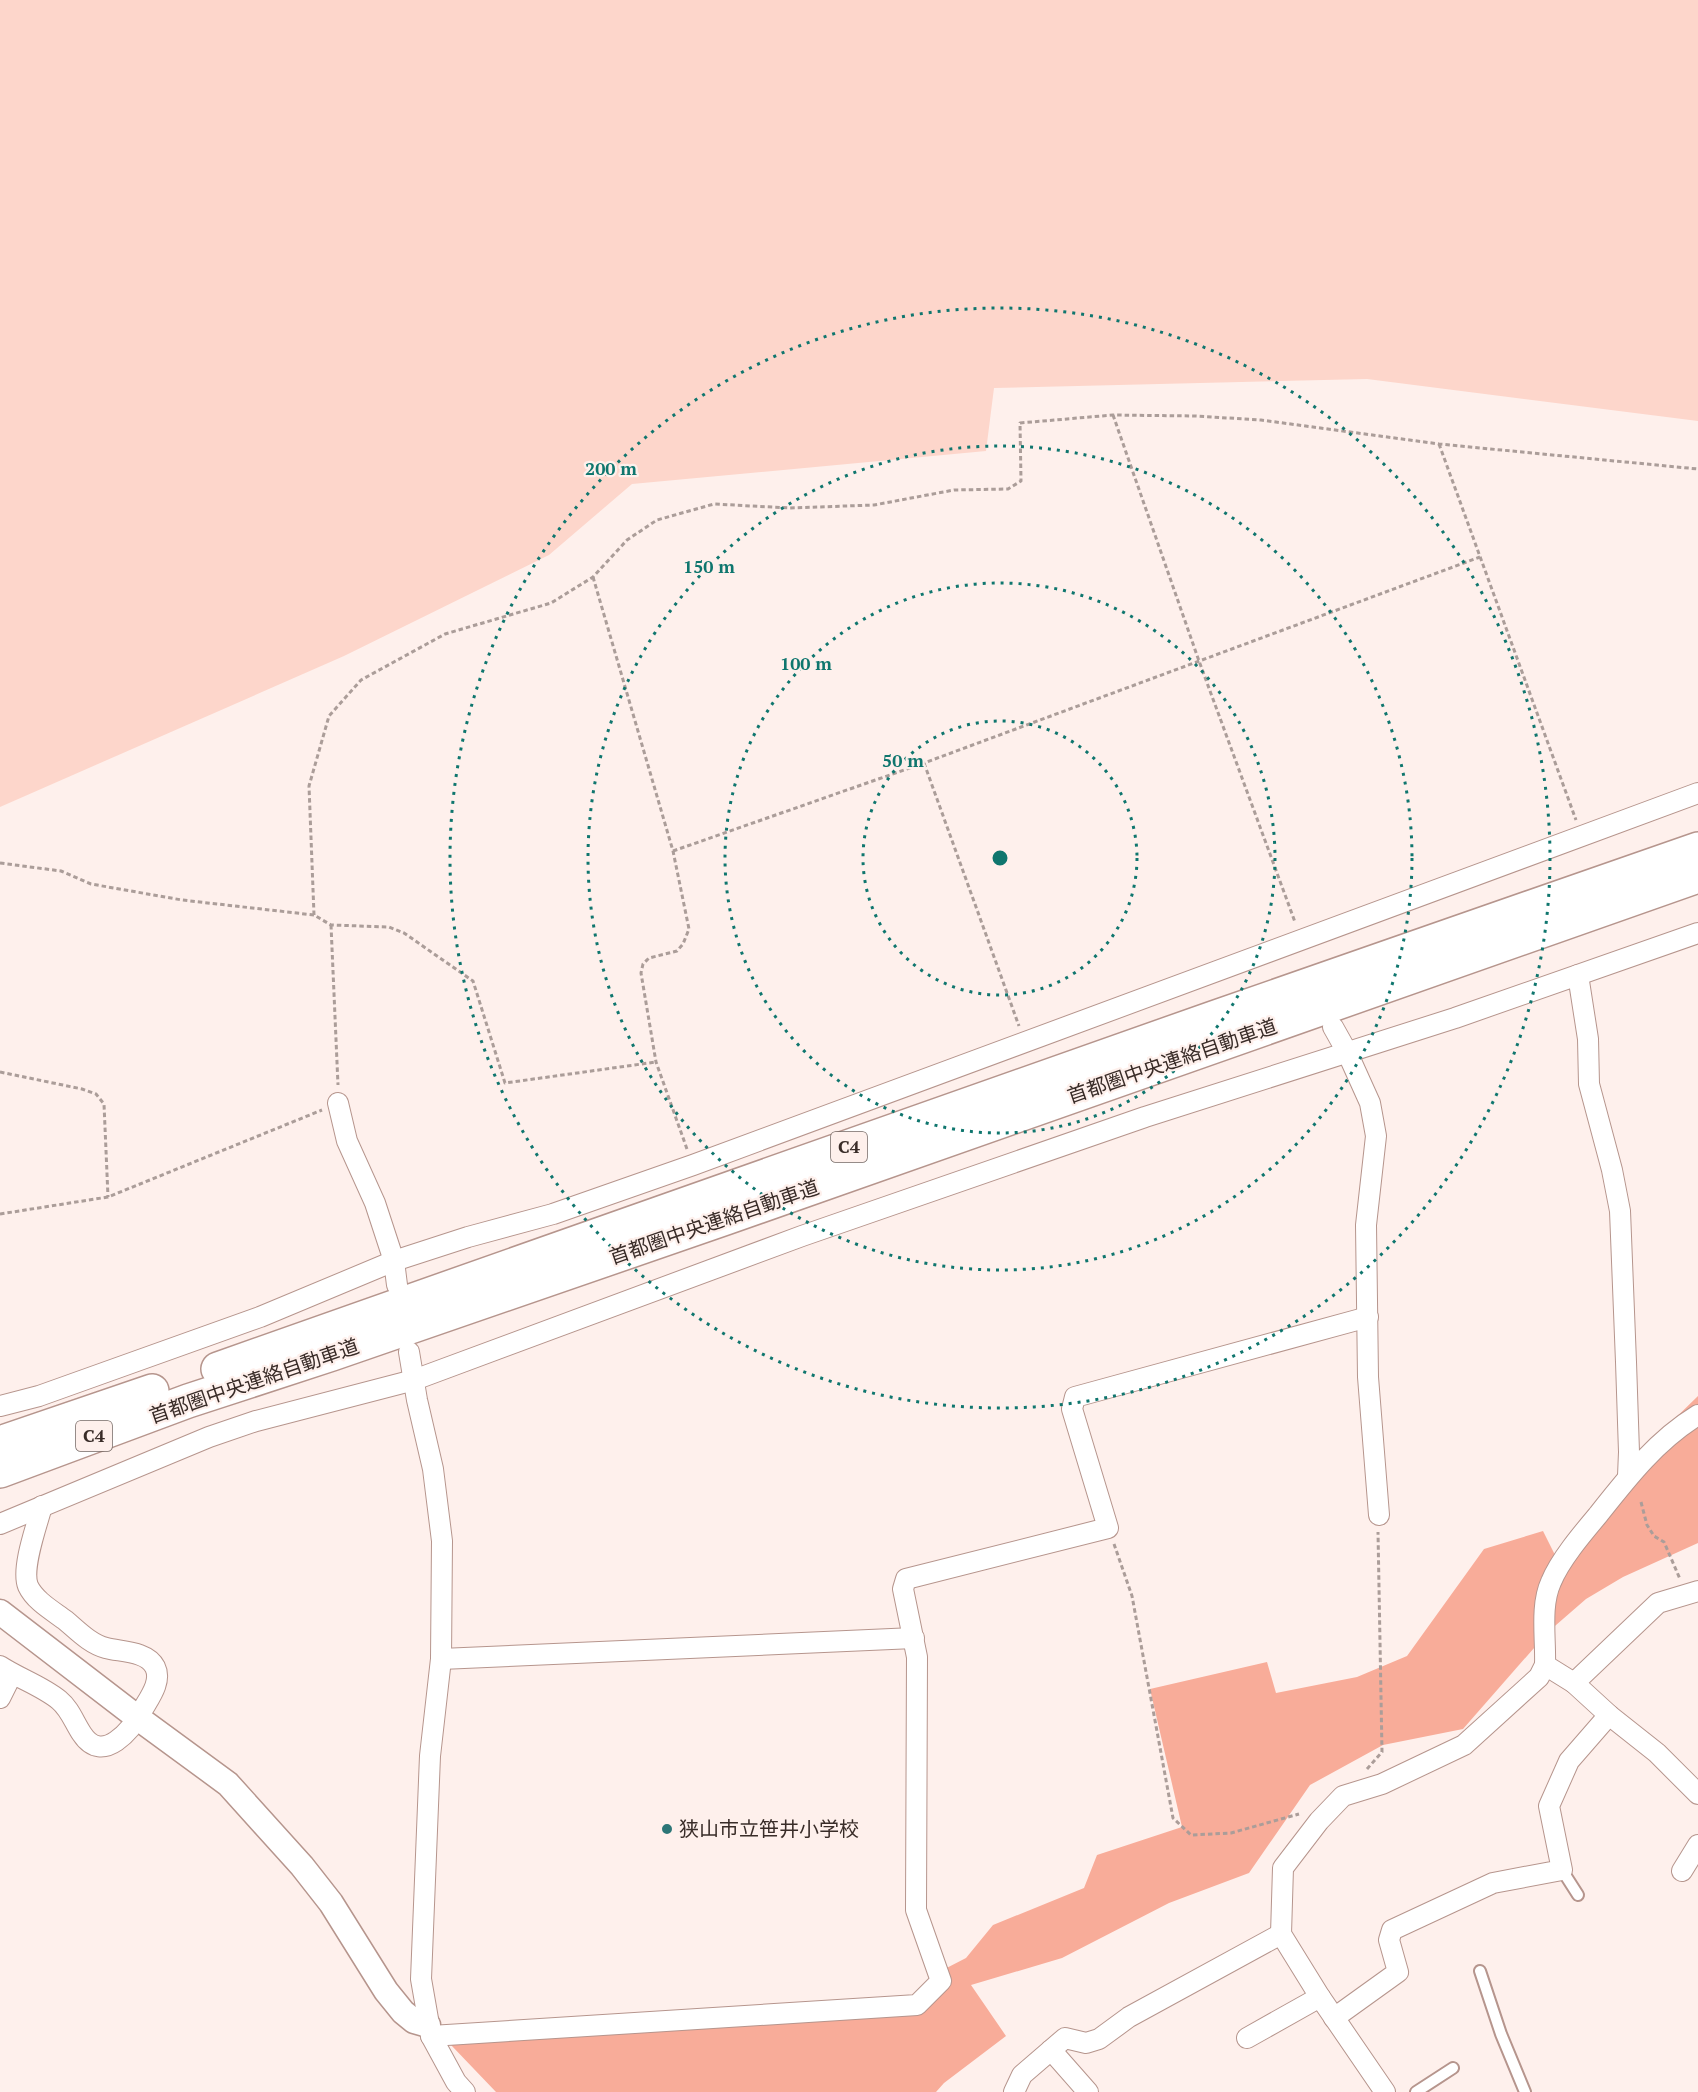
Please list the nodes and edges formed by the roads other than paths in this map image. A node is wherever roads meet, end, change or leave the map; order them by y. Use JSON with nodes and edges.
{"nodes":[{"id":1,"x":1698,"y":794,"type":"edge"},
{"id":2,"x":1698,"y":849,"type":"edge"},
{"id":3,"x":1698,"y":876,"type":"edge"},
{"id":4,"x":1698,"y":933,"type":"edge"},
{"id":5,"x":1578,"y":975,"type":"junction"},
{"id":6,"x":1333,"y":1028,"type":"dead end"},
{"id":7,"x":1347,"y":1052,"type":"junction"},
{"id":8,"x":338,"y":1103,"type":"road end"},
{"id":9,"x":394,"y":1261,"type":"junction"},
{"id":10,"x":397,"y":1284,"type":"dead end"},
{"id":11,"x":1368,"y":1317,"type":"junction"},
{"id":12,"x":409,"y":1352,"type":"dead end"},
{"id":13,"x":414,"y":1380,"type":"junction"},
{"id":14,"x":188,"y":1401,"type":"junction"},
{"id":15,"x":0,"y":1406,"type":"edge"},
{"id":16,"x":1698,"y":1415,"type":"edge"},
{"id":17,"x":0,"y":1443,"type":"edge"},
{"id":18,"x":0,"y":1471,"type":"edge"},
{"id":19,"x":1628,"y":1476,"type":"junction"},
{"id":20,"x":0,"y":1492,"type":"edge"},
{"id":21,"x":42,"y":1506,"type":"junction"},
{"id":22,"x":1379,"y":1515,"type":"road end"},
{"id":23,"x":0,"y":1524,"type":"edge"},
{"id":24,"x":1692,"y":1593,"type":"edge"},
{"id":25,"x":0,"y":1612,"type":"edge"},
{"id":26,"x":914,"y":1638,"type":"junction"},
{"id":27,"x":441,"y":1659,"type":"junction"},
{"id":28,"x":1545,"y":1665,"type":"junction"},
{"id":29,"x":6,"y":1670,"type":"edge"},
{"id":30,"x":1574,"y":1683,"type":"junction"},
{"id":31,"x":0,"y":1698,"type":"edge"},
{"id":32,"x":1609,"y":1715,"type":"junction"},
{"id":33,"x":138,"y":1718,"type":"junction"},
{"id":34,"x":1698,"y":1794,"type":"edge"},
{"id":35,"x":1698,"y":1845,"type":"edge"},
{"id":36,"x":1562,"y":1870,"type":"junction"},
{"id":37,"x":1682,"y":1871,"type":"dead end"},
{"id":38,"x":1578,"y":1895,"type":"dead end"},
{"id":39,"x":1281,"y":1934,"type":"junction"},
{"id":40,"x":1480,"y":1971,"type":"dead end"},
{"id":41,"x":1320,"y":1997,"type":"junction"},
{"id":42,"x":1334,"y":2018,"type":"junction"},
{"id":43,"x":429,"y":2030,"type":"junction"},
{"id":44,"x":1247,"y":2038,"type":"dead end"},
{"id":45,"x":1051,"y":2050,"type":"junction"},
{"id":46,"x":1453,"y":2068,"type":"dead end"},
{"id":47,"x":465,"y":2092,"type":"edge"},
{"id":48,"x":1014,"y":2092,"type":"edge"},
{"id":49,"x":1088,"y":2092,"type":"edge"},
{"id":50,"x":1385,"y":2092,"type":"edge"},
{"id":51,"x":1416,"y":2092,"type":"edge"},
{"id":52,"x":1525,"y":2092,"type":"edge"}],
"edges":[{"from":1,"to":9,"type":"street"},
{"from":2,"to":17,"type":"highway","name":"首都圏中央連絡自動車道","number":"C4"},
{"from":3,"to":14,"type":"highway","name":"首都圏中央連絡自動車道","number":"C4"},
{"from":4,"to":5,"type":"street"},
{"from":5,"to":7,"type":"street"},
{"from":5,"to":19,"type":"street"},
{"from":6,"to":7,"type":"street"},
{"from":7,"to":11,"type":"street"},
{"from":7,"to":13,"type":"street"},
{"from":8,"to":9,"type":"street"},
{"from":9,"to":10,"type":"street"},
{"from":9,"to":15,"type":"street"},
{"from":11,"to":22,"type":"street"},
{"from":11,"to":26,"type":"street"},
{"from":12,"to":13,"type":"street"},
{"from":13,"to":21,"type":"street"},
{"from":13,"to":27,"type":"street"},
{"from":14,"to":18,"type":"highway","name":"首都圏中央連絡自動車道","number":"C4"},
{"from":14,"to":20,"type":"highway"},
{"from":16,"to":19,"type":"street"},
{"from":19,"to":28,"type":"street"},
{"from":21,"to":23,"type":"street"},
{"from":21,"to":33,"type":"street"},
{"from":24,"to":30,"type":"street"},
{"from":25,"to":33,"type":"street"},
{"from":26,"to":27,"type":"street"},
{"from":26,"to":43,"type":"street"},
{"from":27,"to":43,"type":"street"},
{"from":28,"to":30,"type":"street"},
{"from":28,"to":39,"type":"street"},
{"from":29,"to":31,"type":"street"},
{"from":29,"to":33,"type":"street"},
{"from":30,"to":32,"type":"street"},
{"from":32,"to":34,"type":"street"},
{"from":32,"to":36,"type":"street"},
{"from":33,"to":43,"type":"street"},
{"from":35,"to":37,"type":"street"},
{"from":36,"to":38,"type":"lane"},
{"from":36,"to":42,"type":"street"},
{"from":39,"to":41,"type":"street"},
{"from":39,"to":45,"type":"street"},
{"from":40,"to":52,"type":"lane"},
{"from":41,"to":42,"type":"street"},
{"from":41,"to":44,"type":"street"},
{"from":42,"to":50,"type":"street"},
{"from":43,"to":47,"type":"street"},
{"from":45,"to":48,"type":"street"},
{"from":45,"to":49,"type":"street"},
{"from":46,"to":51,"type":"lane"}]}
